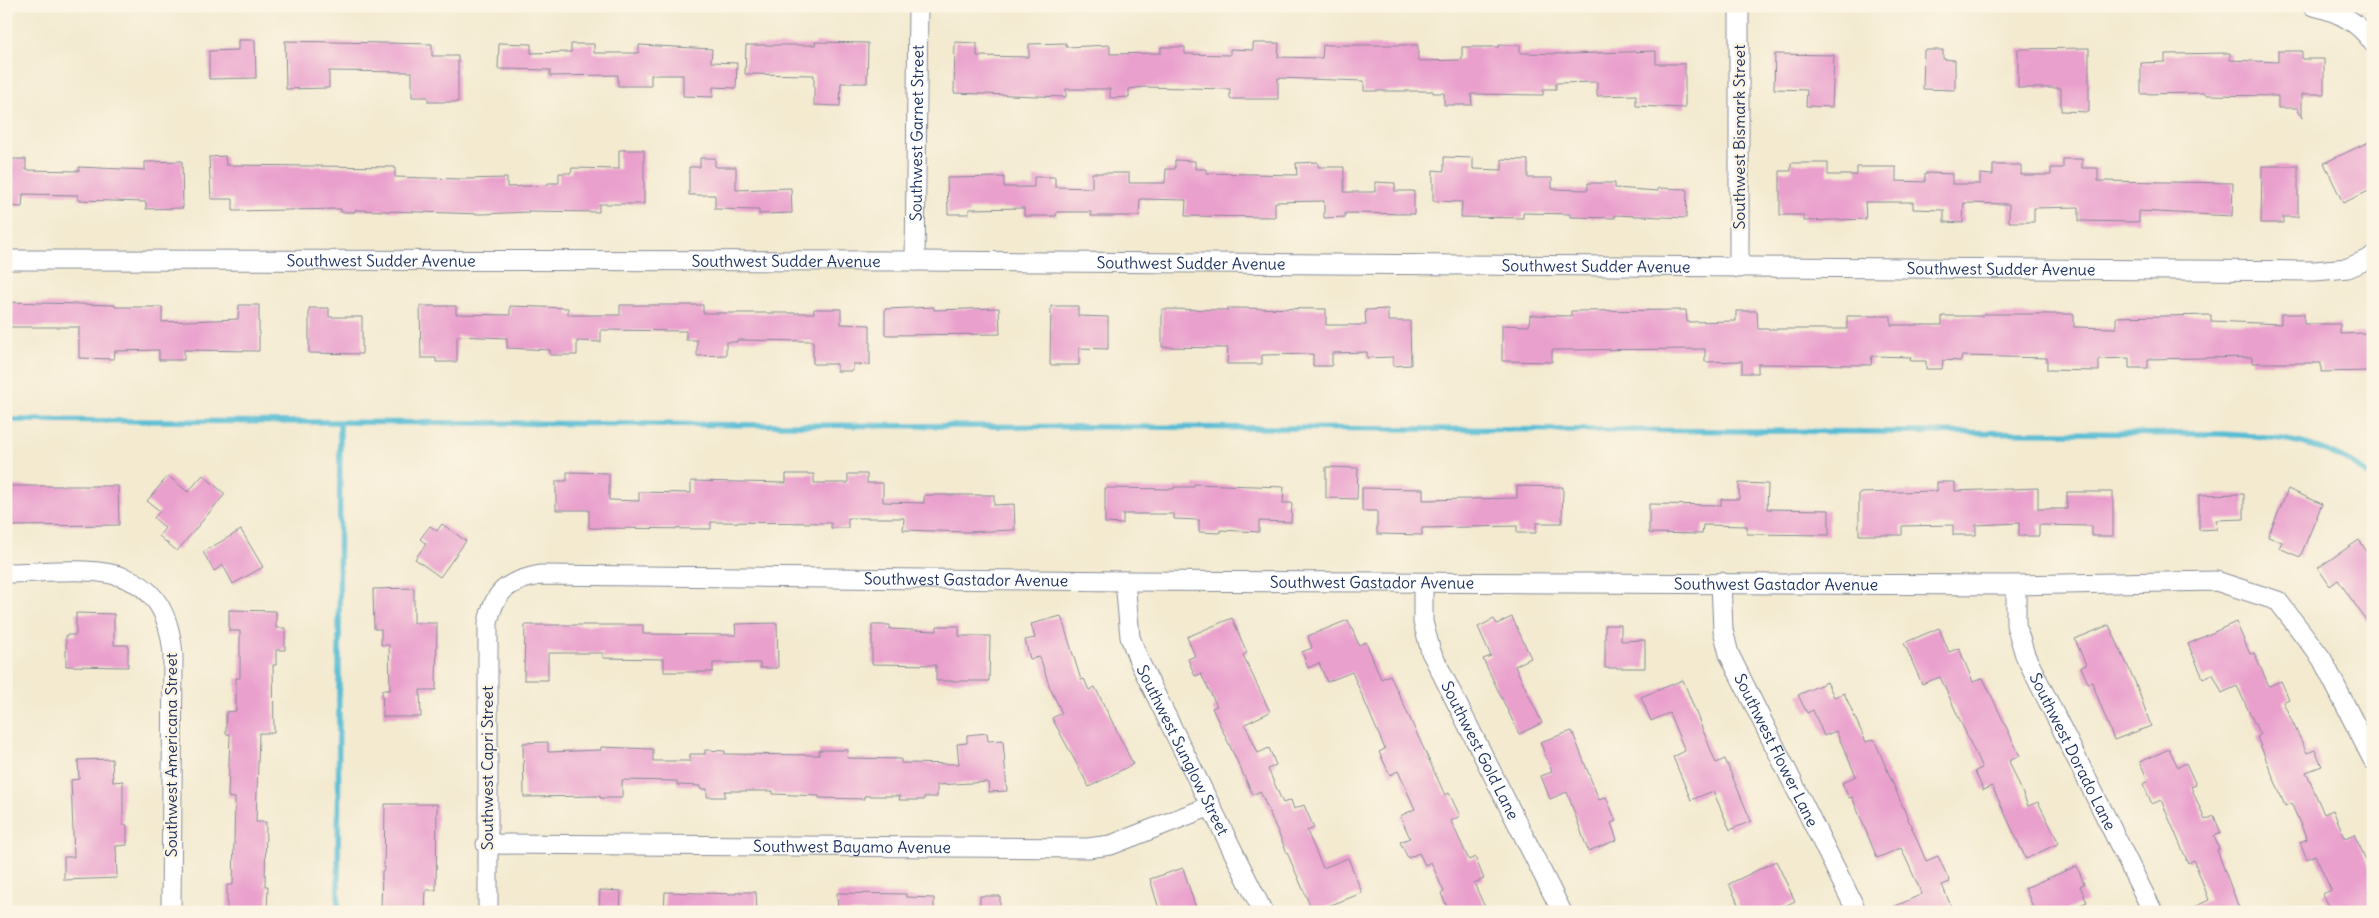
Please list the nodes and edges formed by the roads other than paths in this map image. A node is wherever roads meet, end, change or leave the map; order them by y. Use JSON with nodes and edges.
{"nodes":[{"id":1,"x":918,"y":6,"type":"edge"},
{"id":2,"x":1739,"y":6,"type":"edge"},
{"id":3,"x":2313,"y":6,"type":"edge"},
{"id":4,"x":2373,"y":43,"type":"edge"},
{"id":5,"x":2373,"y":257,"type":"edge"},
{"id":6,"x":6,"y":260,"type":"edge"},
{"id":7,"x":915,"y":261,"type":"junction"},
{"id":8,"x":1739,"y":268,"type":"junction"},
{"id":9,"x":6,"y":572,"type":"edge"},
{"id":10,"x":1125,"y":581,"type":"junction"},
{"id":11,"x":1721,"y":582,"type":"junction"},
{"id":12,"x":1423,"y":583,"type":"junction"},
{"id":13,"x":2016,"y":585,"type":"junction"},
{"id":14,"x":488,"y":623,"type":"joint"},
{"id":15,"x":2373,"y":760,"type":"edge"},
{"id":16,"x":1211,"y":806,"type":"junction"},
{"id":17,"x":486,"y":844,"type":"junction"},
{"id":18,"x":171,"y":912,"type":"edge"},
{"id":19,"x":488,"y":912,"type":"edge"},
{"id":20,"x":1263,"y":912,"type":"edge"},
{"id":21,"x":1562,"y":912,"type":"edge"},
{"id":22,"x":1857,"y":912,"type":"edge"},
{"id":23,"x":2153,"y":912,"type":"edge"}],
"edges":[{"from":1,"to":7,"type":"street","name":"Southwest Garnet Street"},
{"from":2,"to":8,"type":"street","name":"Southwest Bismark Street"},
{"from":3,"to":4,"type":"street"},
{"from":5,"to":8,"type":"street","name":"Southwest Sudder Avenue"},
{"from":6,"to":7,"type":"street","name":"Southwest Sudder Avenue"},
{"from":7,"to":8,"type":"street","name":"Southwest Sudder Avenue"},
{"from":9,"to":18,"type":"street","name":"Southwest Americana Street"},
{"from":10,"to":12,"type":"street","name":"Southwest Gastador Avenue"},
{"from":10,"to":14,"type":"street","name":"Southwest Gastador Avenue"},
{"from":10,"to":16,"type":"street","name":"Southwest Sunglow Street"},
{"from":11,"to":12,"type":"street","name":"Southwest Gastador Avenue"},
{"from":11,"to":13,"type":"street","name":"Southwest Gastador Avenue"},
{"from":11,"to":22,"type":"street","name":"Southwest Flower Lane"},
{"from":12,"to":21,"type":"street","name":"Southwest Gold Lane"},
{"from":13,"to":15,"type":"street","name":"Southwest Gastador Avenue"},
{"from":13,"to":23,"type":"street","name":"Southwest Dorado Lane"},
{"from":14,"to":17,"type":"street","name":"Southwest Capri Street"},
{"from":16,"to":17,"type":"street","name":"Southwest Bayamo Avenue"},
{"from":16,"to":20,"type":"street","name":"Southwest Sunglow Street"},
{"from":17,"to":19,"type":"street","name":"Southwest Capri Street"}]}
